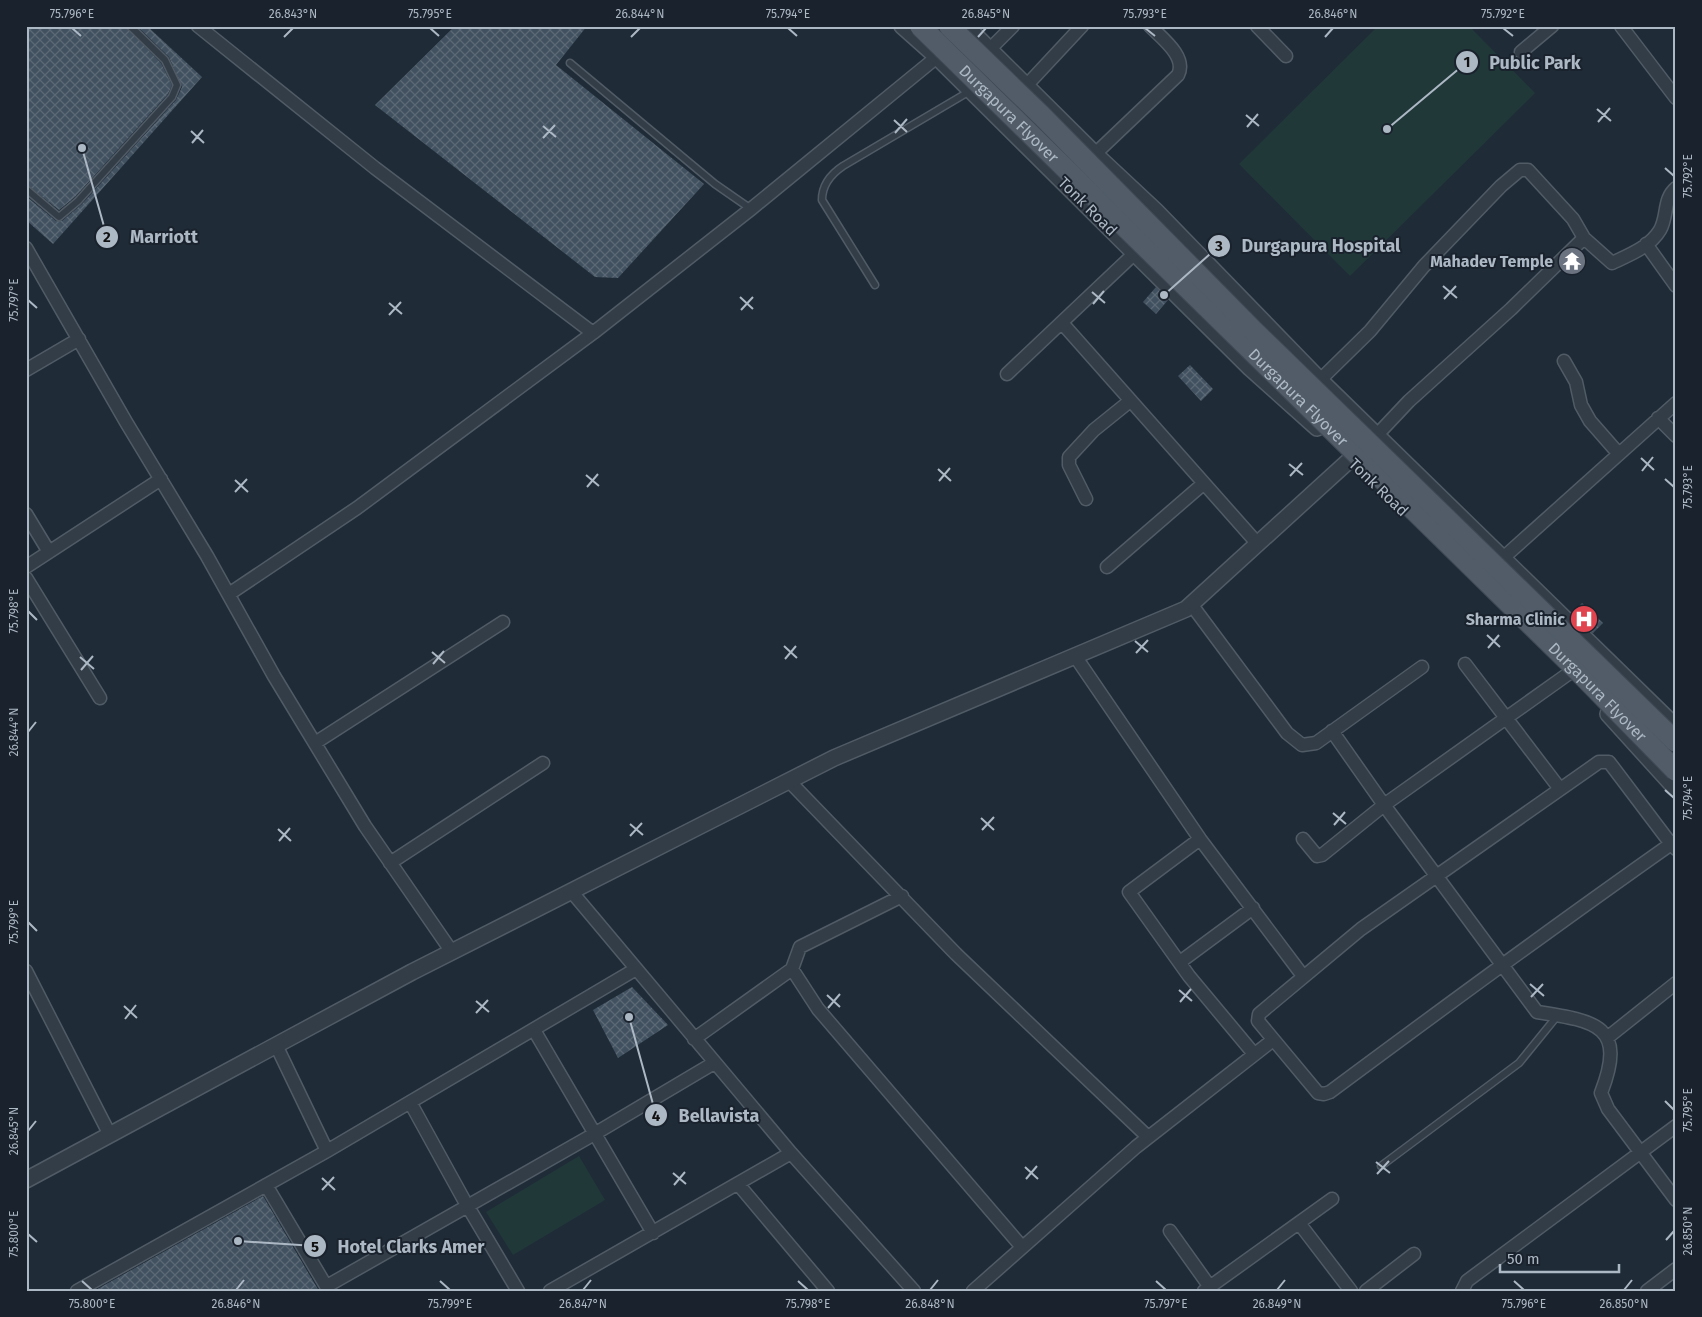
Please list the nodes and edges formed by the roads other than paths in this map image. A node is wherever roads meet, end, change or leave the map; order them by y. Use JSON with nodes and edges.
{"nodes":[{"id":1,"x":130,"y":26,"type":"edge"},
{"id":2,"x":198,"y":26,"type":"edge"},
{"id":3,"x":902,"y":26,"type":"edge"},
{"id":4,"x":920,"y":26,"type":"edge"},
{"id":5,"x":1013,"y":26,"type":"edge"},
{"id":6,"x":1082,"y":26,"type":"edge"},
{"id":7,"x":1150,"y":26,"type":"edge"},
{"id":8,"x":1257,"y":26,"type":"edge"},
{"id":9,"x":1552,"y":26,"type":"edge"},
{"id":10,"x":1621,"y":26,"type":"edge"},
{"id":11,"x":961,"y":27,"type":"edge"},
{"id":12,"x":990,"y":49,"type":"junction"},
{"id":13,"x":1521,"y":52,"type":"dead end"},
{"id":14,"x":1286,"y":56,"type":"dead end"},
{"id":15,"x":938,"y":58,"type":"junction"},
{"id":16,"x":570,"y":63,"type":"dead end"},
{"id":17,"x":1026,"y":86,"type":"junction"},
{"id":18,"x":971,"y":91,"type":"junction"},
{"id":19,"x":1676,"y":98,"type":"edge"},
{"id":20,"x":1095,"y":154,"type":"junction"},
{"id":21,"x":1676,"y":188,"type":"edge"},
{"id":22,"x":26,"y":189,"type":"edge"},
{"id":23,"x":750,"y":209,"type":"junction"},
{"id":24,"x":1584,"y":238,"type":"junction"},
{"id":25,"x":1646,"y":244,"type":"junction"},
{"id":26,"x":26,"y":248,"type":"edge"},
{"id":27,"x":1135,"y":253,"type":"junction"},
{"id":28,"x":875,"y":284,"type":"dead end"},
{"id":29,"x":1676,"y":286,"type":"edge"},
{"id":30,"x":1062,"y":323,"type":"junction"},
{"id":31,"x":593,"y":333,"type":"junction"},
{"id":32,"x":79,"y":339,"type":"junction"},
{"id":33,"x":1564,"y":361,"type":"dead end"},
{"id":34,"x":26,"y":370,"type":"edge"},
{"id":35,"x":1007,"y":374,"type":"dead end"},
{"id":36,"x":1320,"y":380,"type":"junction"},
{"id":37,"x":1130,"y":400,"type":"junction"},
{"id":38,"x":1676,"y":403,"type":"edge"},
{"id":39,"x":1658,"y":418,"type":"junction"},
{"id":40,"x":1376,"y":436,"type":"junction"},
{"id":41,"x":1676,"y":436,"type":"edge"},
{"id":42,"x":1618,"y":453,"type":"junction"},
{"id":43,"x":1350,"y":459,"type":"junction"},
{"id":44,"x":161,"y":479,"type":"junction"},
{"id":45,"x":1204,"y":484,"type":"junction"},
{"id":46,"x":1086,"y":499,"type":"dead end"},
{"id":47,"x":26,"y":514,"type":"edge"},
{"id":48,"x":1257,"y":543,"type":"junction"},
{"id":49,"x":49,"y":552,"type":"junction"},
{"id":50,"x":1503,"y":558,"type":"junction"},
{"id":51,"x":26,"y":567,"type":"edge"},
{"id":52,"x":1107,"y":567,"type":"dead end"},
{"id":53,"x":26,"y":578,"type":"edge"},
{"id":54,"x":229,"y":594,"type":"junction"},
{"id":55,"x":1191,"y":604,"type":"junction"},
{"id":56,"x":503,"y":622,"type":"dead end"},
{"id":57,"x":1075,"y":656,"type":"junction"},
{"id":58,"x":1465,"y":664,"type":"dead end"},
{"id":59,"x":1422,"y":667,"type":"dead end"},
{"id":60,"x":1568,"y":674,"type":"junction"},
{"id":61,"x":100,"y":698,"type":"dead end"},
{"id":62,"x":1506,"y":718,"type":"junction"},
{"id":63,"x":1676,"y":727,"type":"edge"},
{"id":64,"x":1332,"y":731,"type":"junction"},
{"id":65,"x":1676,"y":742,"type":"edge"},
{"id":66,"x":316,"y":743,"type":"junction"},
{"id":67,"x":543,"y":763,"type":"dead end"},
{"id":68,"x":1676,"y":771,"type":"edge"},
{"id":69,"x":788,"y":781,"type":"junction"},
{"id":70,"x":1560,"y":789,"type":"junction"},
{"id":71,"x":1676,"y":789,"type":"edge"},
{"id":72,"x":1384,"y":805,"type":"junction"},
{"id":73,"x":1200,"y":839,"type":"junction"},
{"id":74,"x":1303,"y":839,"type":"dead end"},
{"id":75,"x":1674,"y":844,"type":"edge"},
{"id":76,"x":390,"y":863,"type":"junction"},
{"id":77,"x":1436,"y":875,"type":"junction"},
{"id":78,"x":571,"y":891,"type":"junction"},
{"id":79,"x":902,"y":896,"type":"junction"},
{"id":80,"x":1253,"y":908,"type":"junction"},
{"id":81,"x":452,"y":952,"type":"junction"},
{"id":82,"x":1180,"y":962,"type":"junction"},
{"id":83,"x":1502,"y":963,"type":"junction"},
{"id":84,"x":792,"y":968,"type":"junction"},
{"id":85,"x":636,"y":969,"type":"junction"},
{"id":86,"x":26,"y":971,"type":"edge"},
{"id":87,"x":1304,"y":976,"type":"junction"},
{"id":88,"x":1676,"y":983,"type":"edge"},
{"id":89,"x":1558,"y":1016,"type":"junction"},
{"id":90,"x":534,"y":1030,"type":"junction"},
{"id":91,"x":1607,"y":1038,"type":"junction"},
{"id":92,"x":694,"y":1039,"type":"junction"},
{"id":93,"x":1273,"y":1040,"type":"junction"},
{"id":94,"x":276,"y":1045,"type":"junction"},
{"id":95,"x":1254,"y":1054,"type":"junction"},
{"id":96,"x":714,"y":1063,"type":"junction"},
{"id":97,"x":410,"y":1102,"type":"junction"},
{"id":98,"x":1676,"y":1126,"type":"edge"},
{"id":99,"x":596,"y":1133,"type":"junction"},
{"id":100,"x":110,"y":1134,"type":"junction"},
{"id":101,"x":1148,"y":1137,"type":"junction"},
{"id":102,"x":327,"y":1152,"type":"junction"},
{"id":103,"x":791,"y":1153,"type":"junction"},
{"id":104,"x":1639,"y":1153,"type":"junction"},
{"id":105,"x":1381,"y":1166,"type":"dead end"},
{"id":106,"x":26,"y":1180,"type":"edge"},
{"id":107,"x":738,"y":1184,"type":"junction"},
{"id":108,"x":266,"y":1185,"type":"junction"},
{"id":109,"x":1332,"y":1199,"type":"dead end"},
{"id":110,"x":1676,"y":1200,"type":"edge"},
{"id":111,"x":468,"y":1206,"type":"junction"},
{"id":112,"x":1299,"y":1223,"type":"junction"},
{"id":113,"x":653,"y":1232,"type":"junction"},
{"id":114,"x":1170,"y":1232,"type":"dead end"},
{"id":115,"x":1022,"y":1247,"type":"junction"},
{"id":116,"x":1414,"y":1254,"type":"dead end"},
{"id":117,"x":1676,"y":1269,"type":"edge"},
{"id":118,"x":328,"y":1288,"type":"edge"},
{"id":119,"x":1207,"y":1289,"type":"edge"},
{"id":120,"x":77,"y":1291,"type":"edge"},
{"id":121,"x":518,"y":1291,"type":"edge"},
{"id":122,"x":550,"y":1291,"type":"edge"},
{"id":123,"x":828,"y":1291,"type":"edge"},
{"id":124,"x":914,"y":1291,"type":"edge"},
{"id":125,"x":973,"y":1291,"type":"edge"},
{"id":126,"x":1351,"y":1291,"type":"edge"},
{"id":127,"x":1366,"y":1291,"type":"edge"},
{"id":128,"x":1462,"y":1291,"type":"edge"},
{"id":129,"x":1647,"y":1291,"type":"edge"}],
"edges":[{"from":1,"to":22,"type":"lane"},
{"from":2,"to":31,"type":"street"},
{"from":3,"to":15,"type":"street","name":"Tonk Road"},
{"from":4,"to":68,"type":"main road","name":"Durgapura Flyover","bridge":true},
{"from":5,"to":12,"type":"street"},
{"from":6,"to":17,"type":"street"},
{"from":7,"to":20,"type":"street"},
{"from":8,"to":14,"type":"street"},
{"from":9,"to":13,"type":"street"},
{"from":10,"to":19,"type":"street"},
{"from":11,"to":12,"type":"street"},
{"from":11,"to":15,"type":"street"},
{"from":11,"to":65,"type":"main road","name":"Durgapura Flyover","bridge":true},
{"from":12,"to":17,"type":"street"},
{"from":15,"to":18,"type":"street","name":"Tonk Road"},
{"from":15,"to":23,"type":"street"},
{"from":16,"to":23,"type":"lane"},
{"from":17,"to":20,"type":"street"},
{"from":18,"to":27,"type":"street","name":"Tonk Road"},
{"from":18,"to":28,"type":"lane"},
{"from":20,"to":36,"type":"street"},
{"from":21,"to":25,"type":"street"},
{"from":23,"to":31,"type":"street"},
{"from":24,"to":25,"type":"street"},
{"from":24,"to":36,"type":"street"},
{"from":24,"to":40,"type":"street"},
{"from":25,"to":29,"type":"street"},
{"from":26,"to":32,"type":"street"},
{"from":27,"to":30,"type":"street"},
{"from":27,"to":43,"type":"street","name":"Tonk Road"},
{"from":30,"to":35,"type":"street"},
{"from":30,"to":37,"type":"street"},
{"from":31,"to":54,"type":"street"},
{"from":32,"to":34,"type":"street"},
{"from":32,"to":44,"type":"street"},
{"from":33,"to":42,"type":"street"},
{"from":36,"to":40,"type":"street"},
{"from":37,"to":45,"type":"street"},
{"from":37,"to":46,"type":"street"},
{"from":38,"to":39,"type":"street"},
{"from":39,"to":41,"type":"street"},
{"from":39,"to":42,"type":"street"},
{"from":40,"to":43,"type":"street"},
{"from":40,"to":50,"type":"street"},
{"from":42,"to":50,"type":"street"},
{"from":43,"to":48,"type":"street"},
{"from":43,"to":60,"type":"street","name":"Tonk Road"},
{"from":44,"to":49,"type":"street"},
{"from":44,"to":54,"type":"street"},
{"from":45,"to":48,"type":"street"},
{"from":45,"to":52,"type":"street"},
{"from":47,"to":49,"type":"street"},
{"from":48,"to":55,"type":"street"},
{"from":49,"to":51,"type":"street"},
{"from":50,"to":63,"type":"street"},
{"from":53,"to":61,"type":"street"},
{"from":54,"to":66,"type":"street"},
{"from":55,"to":57,"type":"street"},
{"from":55,"to":64,"type":"street"},
{"from":56,"to":66,"type":"street"},
{"from":57,"to":69,"type":"street"},
{"from":57,"to":73,"type":"street"},
{"from":58,"to":62,"type":"street"},
{"from":59,"to":64,"type":"street"},
{"from":60,"to":62,"type":"street"},
{"from":60,"to":71,"type":"street","name":"Tonk Road"},
{"from":62,"to":70,"type":"street"},
{"from":62,"to":72,"type":"street"},
{"from":64,"to":72,"type":"street"},
{"from":66,"to":76,"type":"street"},
{"from":67,"to":76,"type":"street"},
{"from":69,"to":78,"type":"street"},
{"from":69,"to":79,"type":"street"},
{"from":70,"to":75,"type":"street"},
{"from":70,"to":77,"type":"street"},
{"from":72,"to":74,"type":"street"},
{"from":72,"to":77,"type":"street"},
{"from":73,"to":80,"type":"street"},
{"from":73,"to":82,"type":"street"},
{"from":75,"to":83,"type":"street"},
{"from":76,"to":81,"type":"street"},
{"from":77,"to":83,"type":"street"},
{"from":77,"to":87,"type":"street"},
{"from":78,"to":81,"type":"street"},
{"from":78,"to":85,"type":"street"},
{"from":79,"to":84,"type":"street"},
{"from":79,"to":101,"type":"street"},
{"from":80,"to":82,"type":"street"},
{"from":80,"to":87,"type":"street"},
{"from":81,"to":94,"type":"street"},
{"from":82,"to":95,"type":"street"},
{"from":83,"to":89,"type":"street"},
{"from":83,"to":93,"type":"street"},
{"from":84,"to":92,"type":"street"},
{"from":84,"to":115,"type":"street"},
{"from":85,"to":90,"type":"street"},
{"from":85,"to":92,"type":"street"},
{"from":86,"to":100,"type":"street"},
{"from":87,"to":93,"type":"street"},
{"from":88,"to":91,"type":"street"},
{"from":89,"to":91,"type":"street"},
{"from":89,"to":105,"type":"lane"},
{"from":90,"to":97,"type":"street"},
{"from":90,"to":99,"type":"street"},
{"from":91,"to":104,"type":"street"},
{"from":92,"to":96,"type":"street"},
{"from":93,"to":95,"type":"street"},
{"from":94,"to":100,"type":"street"},
{"from":94,"to":102,"type":"street"},
{"from":95,"to":101,"type":"street"},
{"from":96,"to":99,"type":"street"},
{"from":96,"to":103,"type":"street"},
{"from":97,"to":102,"type":"street"},
{"from":97,"to":111,"type":"street"},
{"from":98,"to":104,"type":"street"},
{"from":99,"to":111,"type":"street"},
{"from":99,"to":113,"type":"street"},
{"from":100,"to":106,"type":"street"},
{"from":101,"to":115,"type":"street"},
{"from":102,"to":108,"type":"street"},
{"from":103,"to":107,"type":"street"},
{"from":103,"to":124,"type":"street"},
{"from":104,"to":110,"type":"street"},
{"from":104,"to":128,"type":"street"},
{"from":107,"to":113,"type":"street"},
{"from":107,"to":123,"type":"street"},
{"from":108,"to":118,"type":"street"},
{"from":108,"to":120,"type":"street"},
{"from":109,"to":112,"type":"street"},
{"from":111,"to":118,"type":"street"},
{"from":111,"to":121,"type":"street"},
{"from":112,"to":119,"type":"street"},
{"from":112,"to":126,"type":"street"},
{"from":113,"to":122,"type":"street"},
{"from":114,"to":119,"type":"street"},
{"from":115,"to":125,"type":"street"},
{"from":116,"to":127,"type":"street"},
{"from":117,"to":129,"type":"street"}]}
